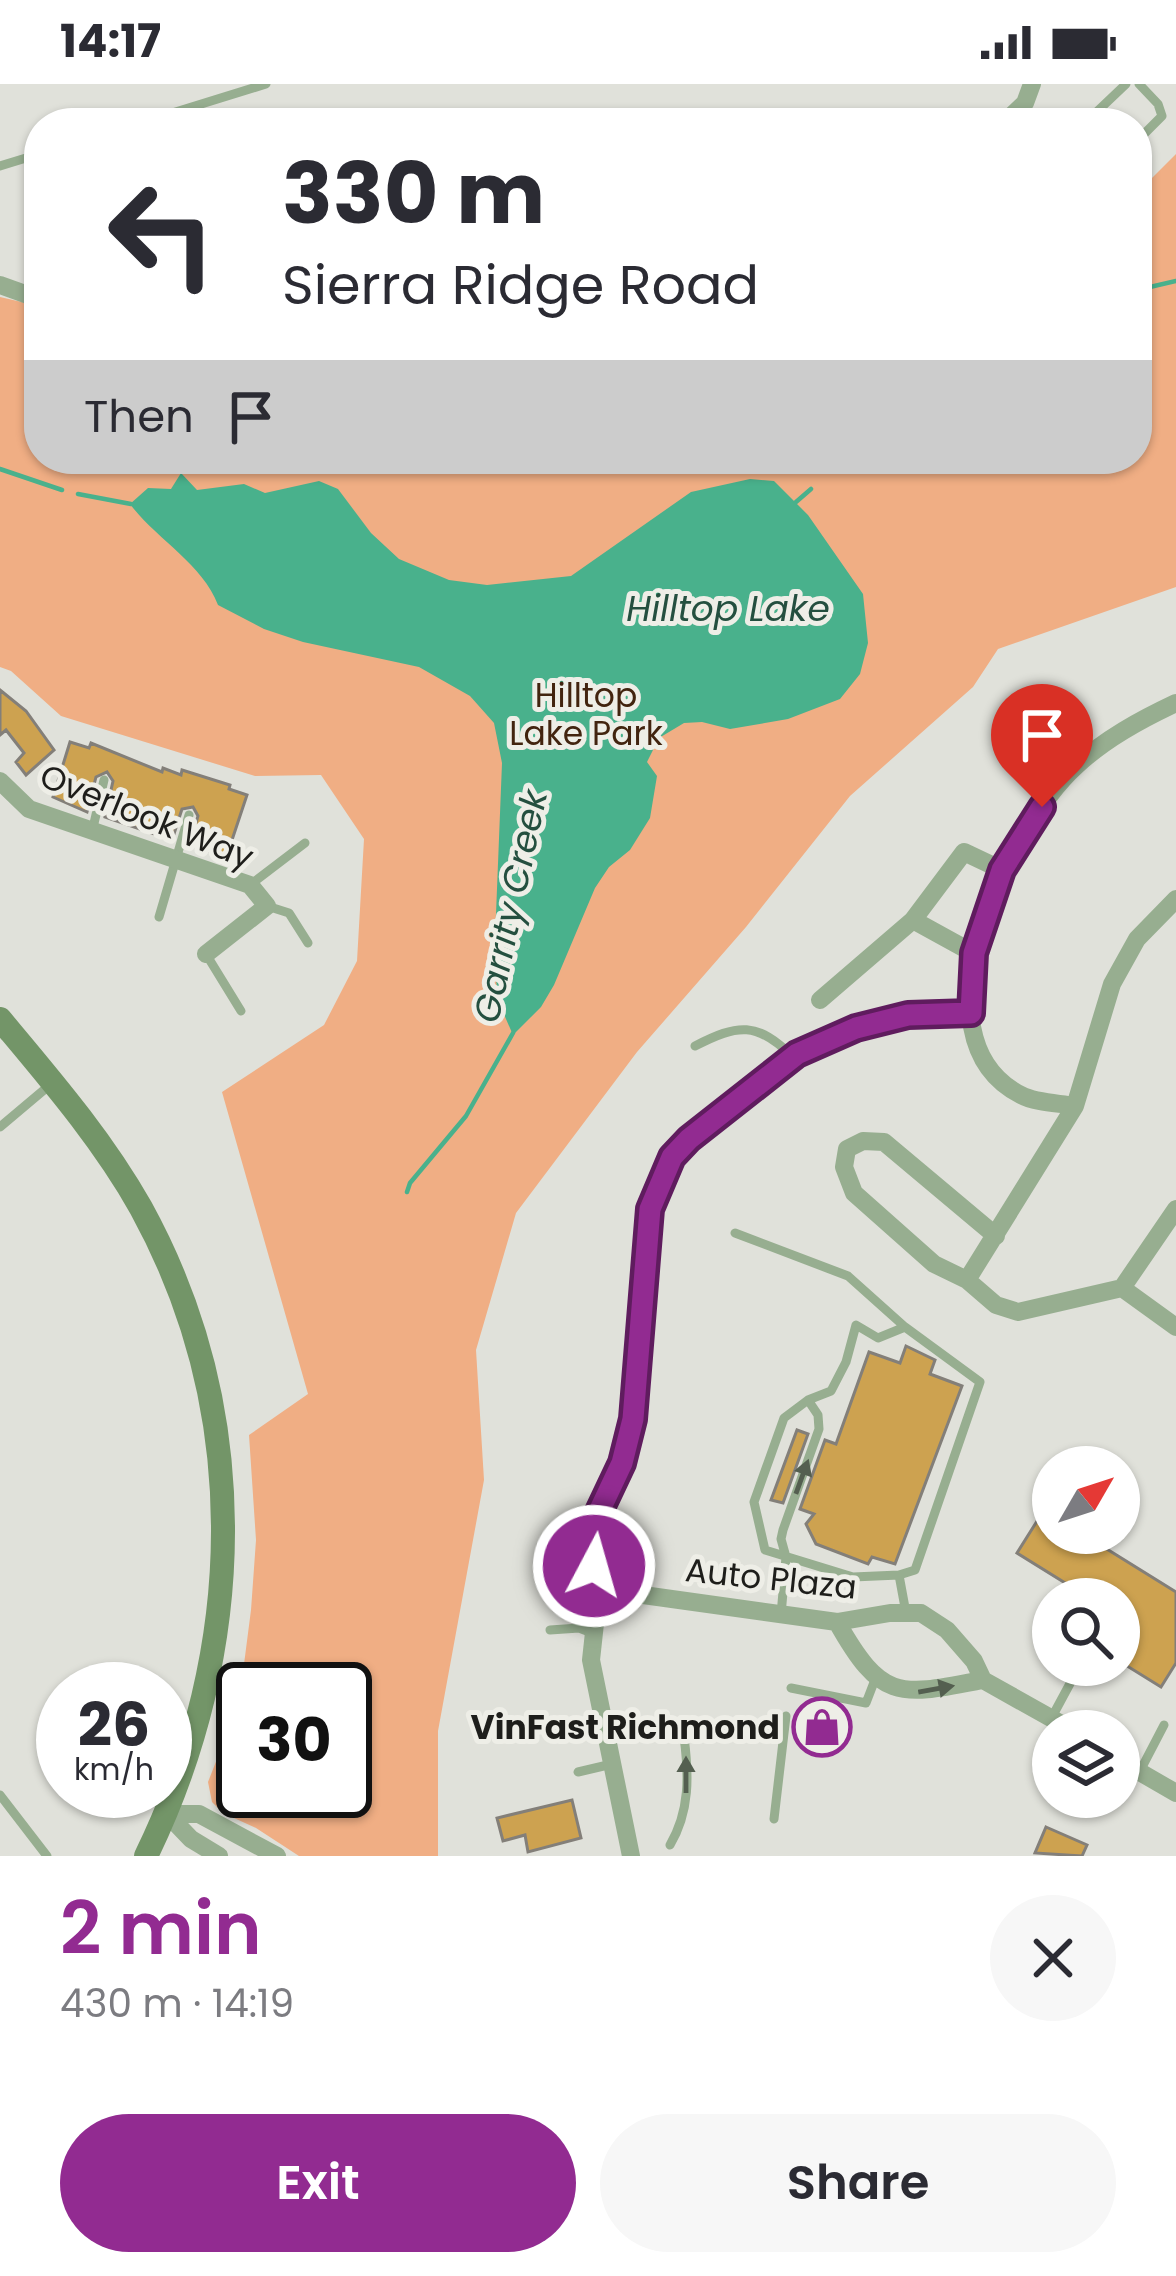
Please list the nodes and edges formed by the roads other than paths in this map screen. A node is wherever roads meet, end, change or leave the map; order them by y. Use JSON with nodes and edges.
{"nodes":[{"id":1,"x":266,"y":84,"type":"edge"},
{"id":2,"x":1139,"y":84,"type":"edge"},
{"id":3,"x":1120,"y":86,"type":"edge"},
{"id":4,"x":188,"y":108,"type":"edge"},
{"id":5,"x":1099,"y":108,"type":"edge"},
{"id":6,"x":1152,"y":126,"type":"edge"},
{"id":7,"x":1176,"y":703,"type":"edge"},
{"id":8,"x":104,"y":780,"type":"dead end"},
{"id":9,"x":0,"y":781,"type":"edge"},
{"id":10,"x":189,"y":814,"type":"dead end"},
{"id":11,"x":92,"y":832,"type":"junction"},
{"id":12,"x":305,"y":844,"type":"dead end"},
{"id":13,"x":176,"y":860,"type":"junction"},
{"id":14,"x":1002,"y":870,"type":"junction"},
{"id":15,"x":250,"y":885,"type":"junction"},
{"id":16,"x":1176,"y":898,"type":"edge"},
{"id":17,"x":267,"y":905,"type":"junction"},
{"id":18,"x":159,"y":917,"type":"dead end"},
{"id":19,"x":913,"y":920,"type":"junction"},
{"id":20,"x":308,"y":943,"type":"dead end"},
{"id":21,"x":974,"y":953,"type":"junction"},
{"id":22,"x":206,"y":954,"type":"joint"},
{"id":23,"x":820,"y":1000,"type":"dead end"},
{"id":24,"x":242,"y":1011,"type":"dead end"},
{"id":25,"x":971,"y":1013,"type":"junction"},
{"id":26,"x":0,"y":1018,"type":"edge"},
{"id":27,"x":695,"y":1046,"type":"dead end"},
{"id":28,"x":794,"y":1057,"type":"junction"},
{"id":29,"x":53,"y":1082,"type":"junction"},
{"id":30,"x":1075,"y":1106,"type":"junction"},
{"id":31,"x":0,"y":1127,"type":"edge"},
{"id":32,"x":1176,"y":1209,"type":"edge"},
{"id":33,"x":735,"y":1232,"type":"dead end"},
{"id":34,"x":996,"y":1236,"type":"junction"},
{"id":35,"x":967,"y":1280,"type":"junction"},
{"id":36,"x":1122,"y":1288,"type":"junction"},
{"id":37,"x":1176,"y":1327,"type":"edge"},
{"id":38,"x":905,"y":1328,"type":"junction"},
{"id":39,"x":808,"y":1400,"type":"junction"},
{"id":40,"x":786,"y":1557,"type":"junction"},
{"id":41,"x":899,"y":1576,"type":"junction"},
{"id":42,"x":618,"y":1602,"type":"junction"},
{"id":43,"x":906,"y":1613,"type":"junction"},
{"id":44,"x":781,"y":1615,"type":"junction"},
{"id":45,"x":837,"y":1622,"type":"junction"},
{"id":46,"x":550,"y":1630,"type":"dead end"},
{"id":47,"x":594,"y":1634,"type":"junction"},
{"id":48,"x":876,"y":1677,"type":"junction"},
{"id":49,"x":983,"y":1681,"type":"junction"},
{"id":50,"x":790,"y":1688,"type":"dead end"},
{"id":51,"x":1039,"y":1710,"type":"edge"},
{"id":52,"x":786,"y":1716,"type":"dead end"},
{"id":53,"x":1163,"y":1724,"type":"dead end"},
{"id":54,"x":648,"y":1733,"type":"dead end"},
{"id":55,"x":192,"y":1748,"type":"edge"},
{"id":56,"x":612,"y":1764,"type":"junction"},
{"id":57,"x":1140,"y":1771,"type":"edge"},
{"id":58,"x":578,"y":1772,"type":"dead end"},
{"id":59,"x":1140,"y":1774,"type":"edge"},
{"id":60,"x":1176,"y":1793,"type":"edge"},
{"id":61,"x":0,"y":1796,"type":"edge"},
{"id":62,"x":192,"y":1814,"type":"edge"},
{"id":63,"x":165,"y":1818,"type":"edge"},
{"id":64,"x":171,"y":1818,"type":"edge"},
{"id":65,"x":774,"y":1819,"type":"dead end"},
{"id":66,"x":670,"y":1845,"type":"dead end"},
{"id":67,"x":47,"y":1856,"type":"edge"},
{"id":68,"x":146,"y":1856,"type":"edge"},
{"id":69,"x":219,"y":1856,"type":"edge"},
{"id":70,"x":277,"y":1856,"type":"edge"},
{"id":71,"x":629,"y":1856,"type":"edge"}],
"edges":[{"from":1,"to":4,"type":"lane"},
{"from":2,"to":6,"type":"lane"},
{"from":3,"to":5,"type":"lane"},
{"from":7,"to":14,"type":"street"},
{"from":8,"to":11,"type":"lane"},
{"from":9,"to":11,"type":"street","name":"Overlook Way"},
{"from":10,"to":13,"type":"lane"},
{"from":11,"to":13,"type":"street","name":"Overlook Way"},
{"from":12,"to":15,"type":"lane"},
{"from":13,"to":15,"type":"street","name":"Overlook Way"},
{"from":13,"to":18,"type":"lane"},
{"from":14,"to":19,"type":"street"},
{"from":14,"to":21,"type":"street"},
{"from":15,"to":17,"type":"street","name":"Overlook Way"},
{"from":16,"to":30,"type":"street"},
{"from":17,"to":20,"type":"lane"},
{"from":17,"to":22,"type":"street","name":"Overlook Way"},
{"from":19,"to":21,"type":"street"},
{"from":19,"to":23,"type":"street"},
{"from":21,"to":25,"type":"street"},
{"from":22,"to":24,"type":"lane"},
{"from":25,"to":28,"type":"street"},
{"from":25,"to":30,"type":"street"},
{"from":26,"to":29,"type":"street"},
{"from":27,"to":28,"type":"lane"},
{"from":28,"to":42,"type":"street"},
{"from":29,"to":31,"type":"lane"},
{"from":29,"to":55,"type":"street"},
{"from":30,"to":34,"type":"street"},
{"from":32,"to":36,"type":"street"},
{"from":33,"to":38,"type":"lane"},
{"from":34,"to":35,"type":"street"},
{"from":34,"to":35,"type":"street"},
{"from":35,"to":36,"type":"street"},
{"from":36,"to":37,"type":"street"},
{"from":38,"to":39,"type":"lane"},
{"from":38,"to":41,"type":"lane"},
{"from":40,"to":39,"type":"lane","one_way":true},
{"from":39,"to":40,"type":"lane"},
{"from":40,"to":41,"type":"lane"},
{"from":40,"to":44,"type":"lane"},
{"from":41,"to":43,"type":"lane"},
{"from":42,"to":44,"type":"street","name":"Auto Plaza"},
{"from":42,"to":47,"type":"street"},
{"from":43,"to":45,"type":"street","name":"Auto Plaza"},
{"from":43,"to":49,"type":"street"},
{"from":44,"to":45,"type":"street","name":"Auto Plaza"},
{"from":45,"to":48,"type":"street"},
{"from":46,"to":47,"type":"lane"},
{"from":47,"to":56,"type":"street"},
{"from":48,"to":49,"type":"street","one_way":true},
{"from":48,"to":50,"type":"lane"},
{"from":49,"to":51,"type":"street"},
{"from":52,"to":65,"type":"lane"},
{"from":53,"to":57,"type":"lane"},
{"from":66,"to":54,"type":"lane","one_way":true},
{"from":56,"to":58,"type":"lane"},
{"from":56,"to":71,"type":"street"},
{"from":59,"to":60,"type":"street"},
{"from":61,"to":67,"type":"lane"},
{"from":62,"to":70,"type":"street"},
{"from":63,"to":68,"type":"street"},
{"from":64,"to":69,"type":"street"}]}
